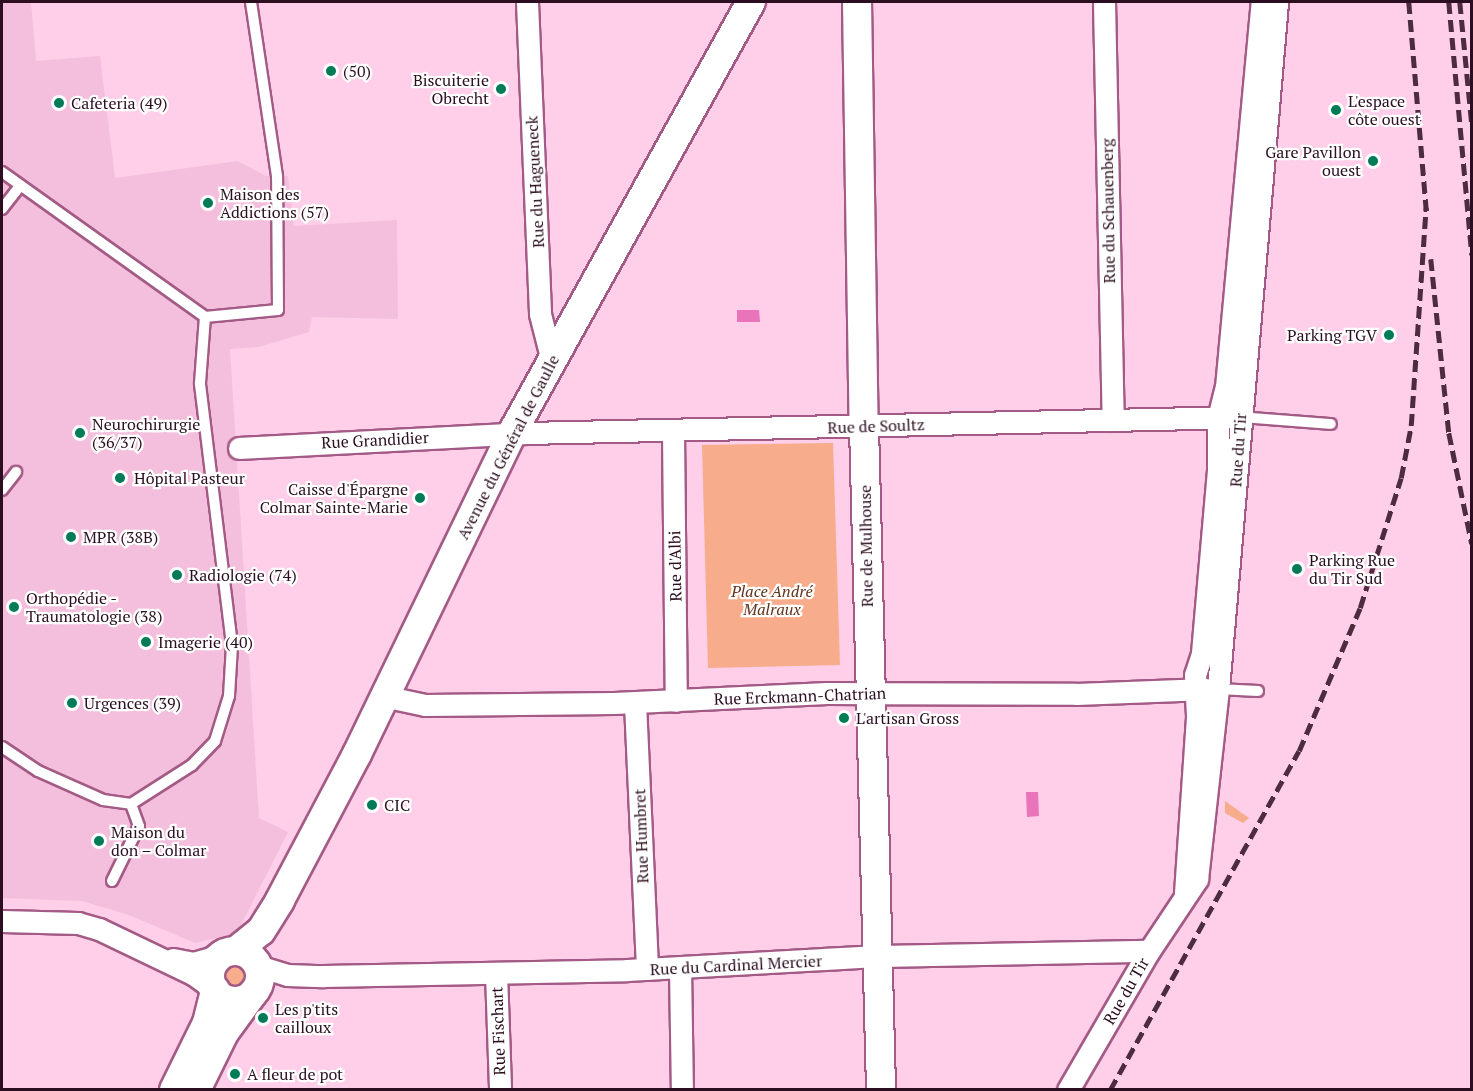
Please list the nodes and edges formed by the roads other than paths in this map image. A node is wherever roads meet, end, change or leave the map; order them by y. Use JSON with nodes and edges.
{"nodes":[{"id":1,"x":251,"y":2,"type":"edge"},
{"id":2,"x":527,"y":2,"type":"edge"},
{"id":3,"x":751,"y":2,"type":"edge"},
{"id":4,"x":857,"y":2,"type":"edge"},
{"id":5,"x":1104,"y":2,"type":"edge"},
{"id":6,"x":1269,"y":10,"type":"edge"},
{"id":7,"x":1256,"y":162,"type":"junction"},
{"id":8,"x":2,"y":172,"type":"edge"},
{"id":9,"x":19,"y":187,"type":"junction"},
{"id":10,"x":2,"y":209,"type":"edge"},
{"id":11,"x":205,"y":317,"type":"junction"},
{"id":12,"x":552,"y":361,"type":"junction"},
{"id":13,"x":1240,"y":417,"type":"junction"},
{"id":14,"x":1218,"y":418,"type":"junction"},
{"id":15,"x":1113,"y":420,"type":"junction"},
{"id":16,"x":1330,"y":424,"type":"dead end"},
{"id":17,"x":864,"y":426,"type":"junction"},
{"id":18,"x":673,"y":432,"type":"junction"},
{"id":19,"x":512,"y":433,"type":"junction"},
{"id":20,"x":239,"y":448,"type":"dead end"},
{"id":21,"x":16,"y":472,"type":"dead end"},
{"id":22,"x":2,"y":490,"type":"edge"},
{"id":23,"x":1218,"y":688,"type":"junction"},
{"id":24,"x":1194,"y":690,"type":"junction"},
{"id":25,"x":1258,"y":690,"type":"dead end"},
{"id":26,"x":870,"y":692,"type":"junction"},
{"id":27,"x":384,"y":696,"type":"junction"},
{"id":28,"x":676,"y":701,"type":"junction"},
{"id":29,"x":635,"y":703,"type":"junction"},
{"id":30,"x":2,"y":747,"type":"edge"},
{"id":31,"x":131,"y":804,"type":"junction"},
{"id":32,"x":112,"y":881,"type":"dead end"},
{"id":33,"x":1185,"y":894,"type":"junction"},
{"id":34,"x":2,"y":921,"type":"edge"},
{"id":35,"x":1149,"y":951,"type":"junction"},
{"id":36,"x":152,"y":955,"type":"junction"},
{"id":37,"x":880,"y":956,"type":"junction"},
{"id":38,"x":242,"y":966,"type":"junction"},
{"id":39,"x":680,"y":968,"type":"junction"},
{"id":40,"x":647,"y":969,"type":"junction"},
{"id":41,"x":496,"y":973,"type":"junction"},
{"id":42,"x":214,"y":990,"type":"junction"},
{"id":43,"x":174,"y":1089,"type":"edge"},
{"id":44,"x":196,"y":1089,"type":"edge"},
{"id":45,"x":500,"y":1089,"type":"edge"},
{"id":46,"x":682,"y":1089,"type":"edge"},
{"id":47,"x":881,"y":1089,"type":"edge"},
{"id":48,"x":1068,"y":1089,"type":"edge"}],
"edges":[{"from":1,"to":11,"type":"lane"},
{"from":2,"to":12,"type":"street","name":"Rue du Hagueneck"},
{"from":3,"to":12,"type":"main road","name":"Avenue du Général de Gaulle"},
{"from":4,"to":17,"type":"main road","name":"Rue de Mulhouse"},
{"from":5,"to":15,"type":"street","name":"Rue du Schauenberg"},
{"from":6,"to":7,"type":"street","name":"Rue du Tir"},
{"from":7,"to":13,"type":"street","name":"Rue du Tir"},
{"from":7,"to":14,"type":"street","name":"Rue du Tir"},
{"from":8,"to":9,"type":"lane"},
{"from":9,"to":10,"type":"lane"},
{"from":9,"to":11,"type":"lane"},
{"from":11,"to":31,"type":"lane"},
{"from":12,"to":19,"type":"main road","name":"Avenue du Général de Gaulle"},
{"from":13,"to":14,"type":"street","name":"Rue de Soultz"},
{"from":13,"to":16,"type":"lane"},
{"from":13,"to":23,"type":"street","name":"Rue du Tir"},
{"from":14,"to":15,"type":"street","name":"Rue de Soultz"},
{"from":14,"to":24,"type":"street","name":"Rue du Tir"},
{"from":15,"to":17,"type":"street","name":"Rue de Soultz"},
{"from":17,"to":18,"type":"street","name":"Rue de Soultz"},
{"from":17,"to":26,"type":"main road","name":"Rue de Mulhouse"},
{"from":18,"to":19,"type":"street","name":"Rue de Soultz"},
{"from":18,"to":28,"type":"street","name":"Rue d'Albi"},
{"from":19,"to":20,"type":"street","name":"Rue Grandidier"},
{"from":19,"to":27,"type":"main road","name":"Avenue du Général de Gaulle"},
{"from":21,"to":22,"type":"lane"},
{"from":23,"to":24,"type":"street","name":"Rue Erckmann-Chatrian"},
{"from":23,"to":25,"type":"lane"},
{"from":23,"to":33,"type":"street","name":"Rue du Tir"},
{"from":24,"to":26,"type":"street","name":"Rue Erckmann-Chatrian"},
{"from":24,"to":33,"type":"street","name":"Rue du Tir"},
{"from":26,"to":28,"type":"street","name":"Rue Erckmann-Chatrian"},
{"from":26,"to":37,"type":"main road","name":"Rue de Mulhouse"},
{"from":27,"to":29,"type":"street","name":"Rue Erckmann-Chatrian"},
{"from":27,"to":38,"type":"main road","name":"Avenue du Général de Gaulle"},
{"from":28,"to":29,"type":"street","name":"Rue Erckmann-Chatrian"},
{"from":29,"to":40,"type":"street","name":"Rue Humbret"},
{"from":30,"to":31,"type":"lane"},
{"from":31,"to":32,"type":"lane"},
{"from":33,"to":35,"type":"street","name":"Rue du Tir"},
{"from":34,"to":36,"type":"street"},
{"from":35,"to":37,"type":"street","name":"Rue du Cardinal Mercier"},
{"from":35,"to":48,"type":"street","name":"Rue du Tir"},
{"from":36,"to":38,"type":"street","name":"Rue du Cardinal Mercier"},
{"from":36,"to":42,"type":"street"},
{"from":37,"to":39,"type":"street","name":"Rue du Cardinal Mercier"},
{"from":37,"to":47,"type":"main road","name":"Rue de Mulhouse"},
{"from":38,"to":41,"type":"street","name":"Rue du Cardinal Mercier"},
{"from":38,"to":42,"type":"main road"},
{"from":38,"to":42,"type":"main road"},
{"from":38,"to":44,"type":"main road","name":"Avenue du Général de Gaulle"},
{"from":39,"to":40,"type":"street","name":"Rue du Cardinal Mercier"},
{"from":39,"to":46,"type":"street"},
{"from":40,"to":41,"type":"street","name":"Rue du Cardinal Mercier"},
{"from":41,"to":45,"type":"street","name":"Rue Fischart"},
{"from":42,"to":43,"type":"main road"}]}
